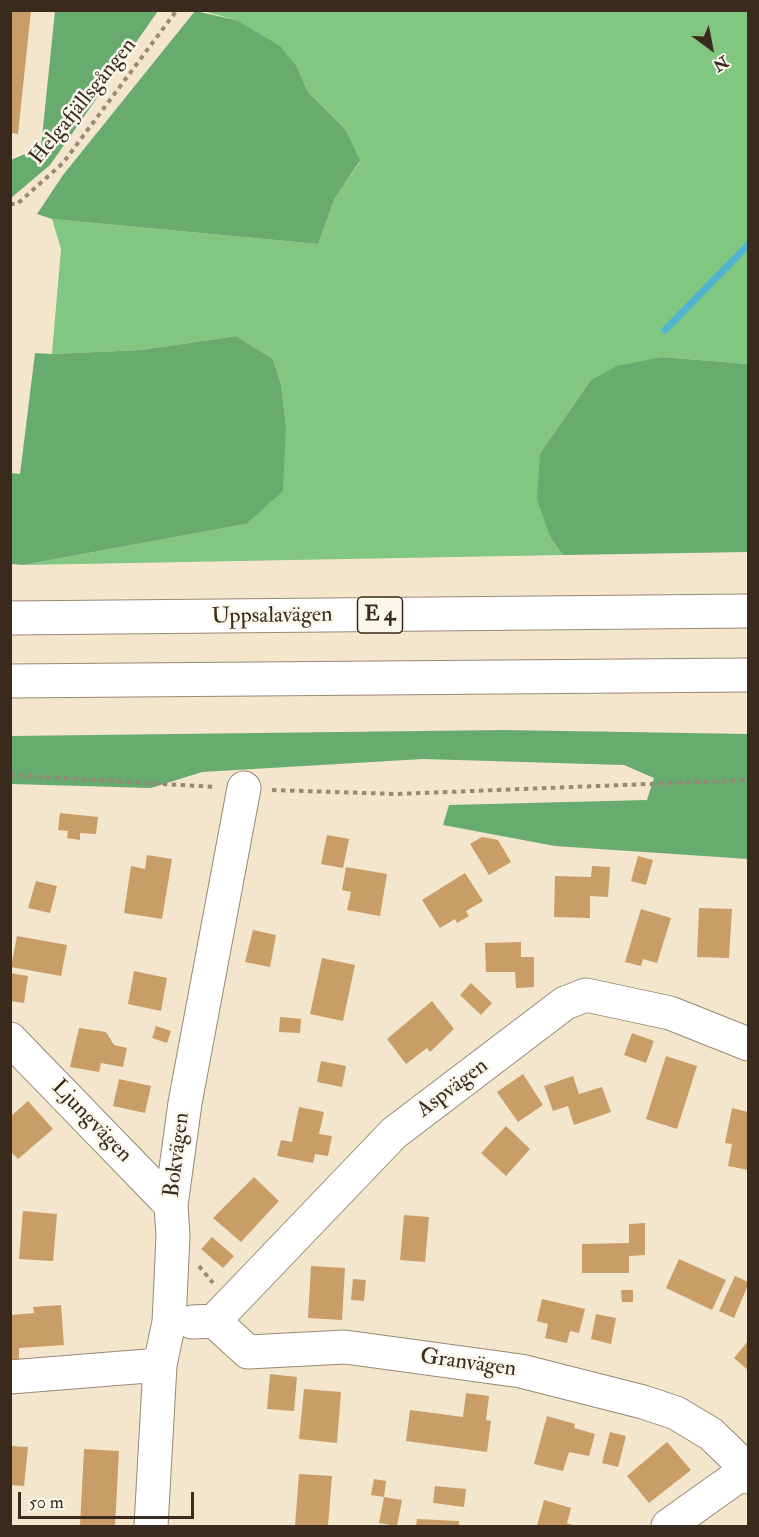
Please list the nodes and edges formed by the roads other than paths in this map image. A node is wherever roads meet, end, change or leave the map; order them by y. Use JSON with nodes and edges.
{"nodes":[{"id":1,"x":748,"y":611,"type":"edge"},
{"id":2,"x":10,"y":618,"type":"edge"},
{"id":3,"x":748,"y":675,"type":"edge"},
{"id":4,"x":10,"y":681,"type":"edge"},
{"id":5,"x":244,"y":788,"type":"road end"},
{"id":6,"x":10,"y":1039,"type":"edge"},
{"id":7,"x":748,"y":1044,"type":"edge"},
{"id":8,"x":171,"y":1204,"type":"junction"},
{"id":9,"x":214,"y":1321,"type":"junction"},
{"id":10,"x":169,"y":1323,"type":"junction"},
{"id":11,"x":160,"y":1365,"type":"junction"},
{"id":12,"x":10,"y":1377,"type":"edge"},
{"id":13,"x":747,"y":1474,"type":"edge"},
{"id":14,"x":151,"y":1527,"type":"edge"},
{"id":15,"x":668,"y":1527,"type":"edge"}],
"edges":[{"from":1,"to":2,"type":"main road","name":"Uppsalavägen","number":"E 4"},
{"from":3,"to":4,"type":"main road"},
{"from":5,"to":8,"type":"main road","name":"Bokvägen"},
{"from":6,"to":8,"type":"main road","name":"Ljungvägen"},
{"from":7,"to":9,"type":"main road","name":"Aspvägen"},
{"from":8,"to":10,"type":"main road","name":"Bokvägen"},
{"from":9,"to":10,"type":"main road"},
{"from":9,"to":13,"type":"main road","name":"Granvägen"},
{"from":10,"to":11,"type":"main road","name":"Bokvägen"},
{"from":11,"to":12,"type":"main road"},
{"from":11,"to":14,"type":"main road","name":"Bokvägen"},
{"from":13,"to":15,"type":"main road"}]}
